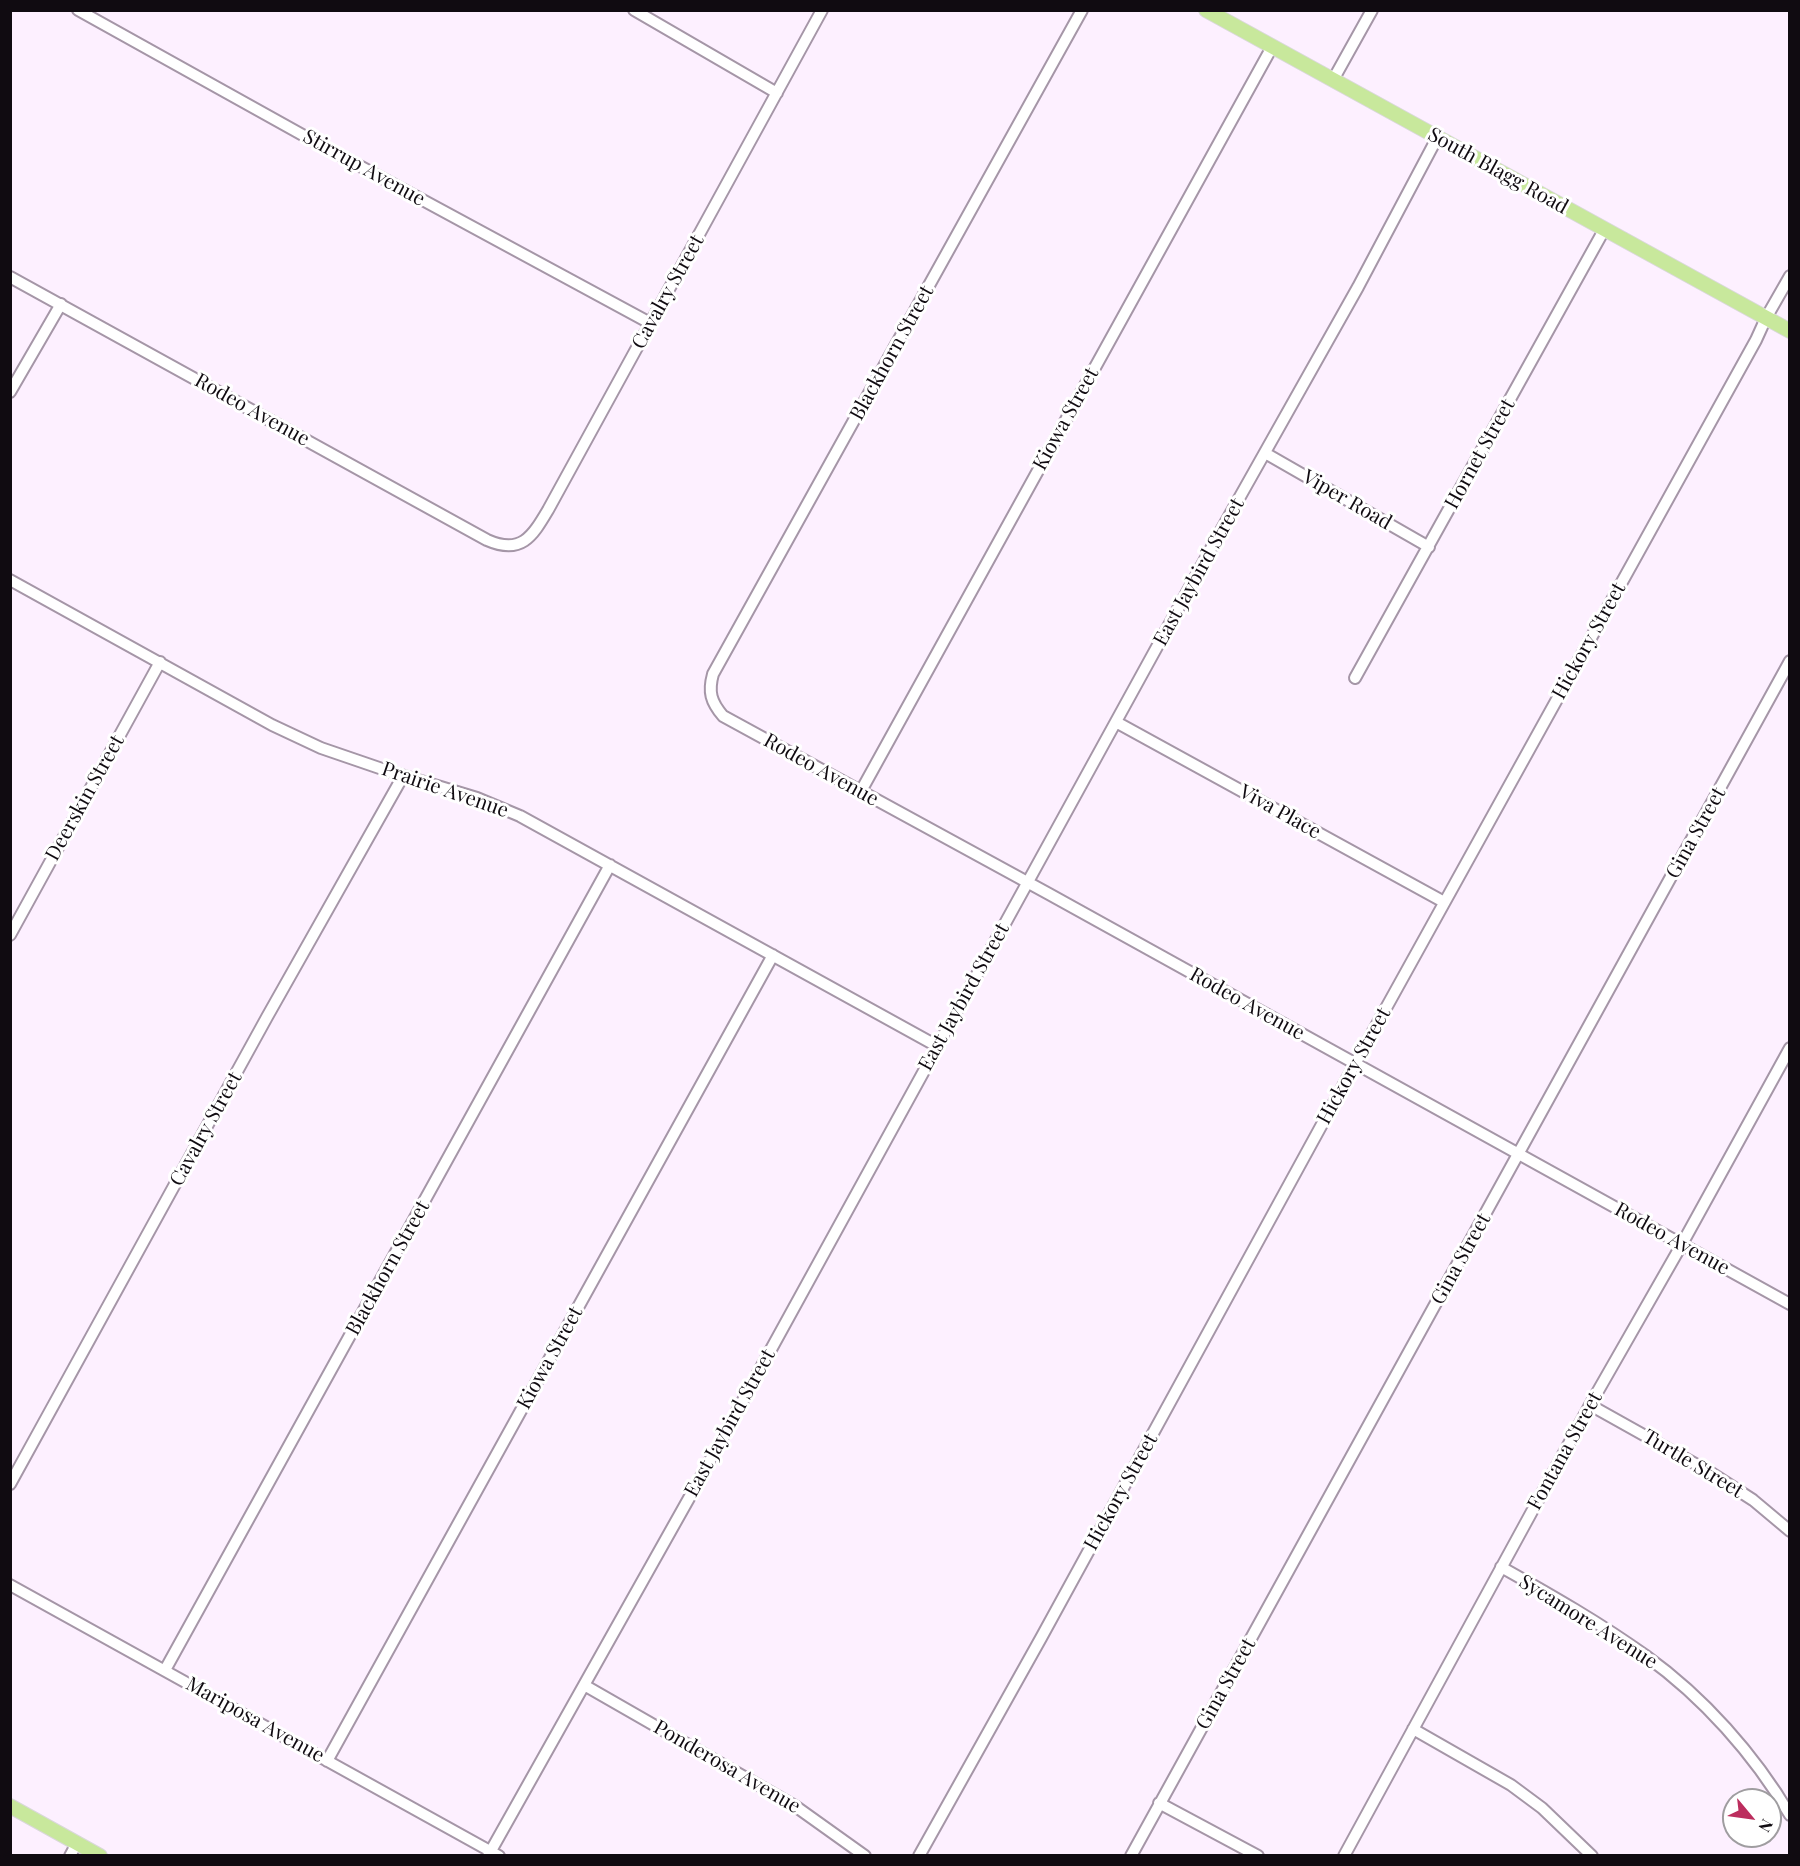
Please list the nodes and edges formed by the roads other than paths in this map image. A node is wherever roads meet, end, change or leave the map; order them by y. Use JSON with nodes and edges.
{"nodes":[{"id":1,"x":78,"y":10,"type":"edge"},
{"id":2,"x":634,"y":10,"type":"edge"},
{"id":3,"x":822,"y":10,"type":"edge"},
{"id":4,"x":1082,"y":10,"type":"edge"},
{"id":5,"x":1206,"y":10,"type":"edge"},
{"id":6,"x":1372,"y":10,"type":"edge"},
{"id":7,"x":1272,"y":46,"type":"junction"},
{"id":8,"x":1333,"y":80,"type":"junction"},
{"id":9,"x":777,"y":93,"type":"junction"},
{"id":10,"x":1437,"y":138,"type":"junction"},
{"id":11,"x":1604,"y":230,"type":"junction"},
{"id":12,"x":10,"y":276,"type":"edge"},
{"id":13,"x":1790,"y":276,"type":"edge"},
{"id":14,"x":61,"y":304,"type":"junction"},
{"id":15,"x":1766,"y":318,"type":"junction"},
{"id":16,"x":650,"y":323,"type":"junction"},
{"id":17,"x":1790,"y":331,"type":"edge"},
{"id":18,"x":10,"y":392,"type":"edge"},
{"id":19,"x":1265,"y":453,"type":"junction"},
{"id":20,"x":493,"y":543,"type":"joint"},
{"id":21,"x":1429,"y":547,"type":"junction"},
{"id":22,"x":10,"y":580,"type":"edge"},
{"id":23,"x":1790,"y":661,"type":"edge"},
{"id":24,"x":160,"y":662,"type":"junction"},
{"id":25,"x":1355,"y":678,"type":"dead end"},
{"id":26,"x":711,"y":698,"type":"joint"},
{"id":27,"x":1116,"y":722,"type":"junction"},
{"id":28,"x":403,"y":776,"type":"junction"},
{"id":29,"x":861,"y":791,"type":"junction"},
{"id":30,"x":610,"y":865,"type":"junction"},
{"id":31,"x":1027,"y":883,"type":"junction"},
{"id":32,"x":1444,"y":902,"type":"junction"},
{"id":33,"x":10,"y":935,"type":"edge"},
{"id":34,"x":773,"y":955,"type":"junction"},
{"id":35,"x":937,"y":1046,"type":"junction"},
{"id":36,"x":1790,"y":1048,"type":"edge"},
{"id":37,"x":1354,"y":1064,"type":"junction"},
{"id":38,"x":1518,"y":1154,"type":"junction"},
{"id":39,"x":1682,"y":1244,"type":"junction"},
{"id":40,"x":1790,"y":1304,"type":"edge"},
{"id":41,"x":1590,"y":1405,"type":"junction"},
{"id":42,"x":10,"y":1484,"type":"edge"},
{"id":43,"x":1790,"y":1531,"type":"edge"},
{"id":44,"x":1502,"y":1567,"type":"junction"},
{"id":45,"x":10,"y":1585,"type":"edge"},
{"id":46,"x":165,"y":1670,"type":"junction"},
{"id":47,"x":584,"y":1685,"type":"junction"},
{"id":48,"x":1413,"y":1729,"type":"junction"},
{"id":49,"x":327,"y":1761,"type":"junction"},
{"id":50,"x":1159,"y":1803,"type":"junction"},
{"id":51,"x":10,"y":1806,"type":"edge"},
{"id":52,"x":1790,"y":1815,"type":"edge"},
{"id":53,"x":77,"y":1843,"type":"junction"},
{"id":54,"x":493,"y":1854,"type":"edge"},
{"id":55,"x":70,"y":1856,"type":"edge"},
{"id":56,"x":100,"y":1856,"type":"edge"},
{"id":57,"x":865,"y":1856,"type":"edge"},
{"id":58,"x":919,"y":1856,"type":"edge"},
{"id":59,"x":1131,"y":1856,"type":"edge"},
{"id":60,"x":1258,"y":1856,"type":"edge"},
{"id":61,"x":1344,"y":1856,"type":"edge"},
{"id":62,"x":1592,"y":1856,"type":"edge"}],
"edges":[{"from":1,"to":16,"type":"street","name":"Stirrup Avenue"},
{"from":2,"to":9,"type":"street"},
{"from":3,"to":9,"type":"street","name":"Cavalry Street"},
{"from":4,"to":26,"type":"street","name":"Blackhorn Street"},
{"from":5,"to":7,"type":"main road","name":"South Blagg Road"},
{"from":6,"to":8,"type":"street"},
{"from":7,"to":8,"type":"main road","name":"South Blagg Road"},
{"from":7,"to":29,"type":"street","name":"Kiowa Street"},
{"from":8,"to":10,"type":"main road","name":"South Blagg Road"},
{"from":9,"to":16,"type":"street","name":"Cavalry Street"},
{"from":10,"to":11,"type":"main road","name":"South Blagg Road"},
{"from":10,"to":19,"type":"street","name":"East Jaybird Street"},
{"from":11,"to":15,"type":"main road","name":"South Blagg Road"},
{"from":11,"to":21,"type":"street","name":"Hornet Street"},
{"from":12,"to":14,"type":"street","name":"Rodeo Avenue"},
{"from":13,"to":15,"type":"street","name":"Hickory Street"},
{"from":14,"to":18,"type":"street"},
{"from":14,"to":20,"type":"street","name":"Rodeo Avenue"},
{"from":15,"to":17,"type":"main road","name":"South Blagg Road"},
{"from":15,"to":32,"type":"street","name":"Hickory Street"},
{"from":16,"to":20,"type":"street","name":"Cavalry Street"},
{"from":19,"to":21,"type":"street","name":"Viper Road"},
{"from":19,"to":27,"type":"street","name":"East Jaybird Street"},
{"from":21,"to":25,"type":"street","name":"Hornet Street"},
{"from":22,"to":24,"type":"street","name":"Prairie Avenue"},
{"from":23,"to":38,"type":"street","name":"Gina Street"},
{"from":24,"to":28,"type":"street","name":"Prairie Avenue"},
{"from":24,"to":33,"type":"street","name":"Deerskin Street"},
{"from":26,"to":29,"type":"street","name":"Rodeo Avenue"},
{"from":27,"to":31,"type":"street","name":"East Jaybird Street"},
{"from":27,"to":32,"type":"street","name":"Viva Place"},
{"from":28,"to":30,"type":"street","name":"Prairie Avenue"},
{"from":28,"to":42,"type":"street","name":"Cavalry Street"},
{"from":29,"to":31,"type":"street","name":"Rodeo Avenue"},
{"from":30,"to":34,"type":"street","name":"Prairie Avenue"},
{"from":30,"to":46,"type":"street","name":"Blackhorn Street"},
{"from":31,"to":35,"type":"street","name":"East Jaybird Street"},
{"from":31,"to":37,"type":"street","name":"Rodeo Avenue"},
{"from":32,"to":37,"type":"street","name":"Hickory Street"},
{"from":34,"to":35,"type":"street","name":"Prairie Avenue"},
{"from":34,"to":49,"type":"street","name":"Kiowa Street"},
{"from":35,"to":47,"type":"street","name":"East Jaybird Street"},
{"from":36,"to":39,"type":"street","name":"Fontana Street"},
{"from":37,"to":38,"type":"street","name":"Rodeo Avenue"},
{"from":37,"to":58,"type":"street","name":"Hickory Street"},
{"from":38,"to":39,"type":"street","name":"Rodeo Avenue"},
{"from":38,"to":50,"type":"street","name":"Gina Street"},
{"from":39,"to":40,"type":"street","name":"Rodeo Avenue"},
{"from":39,"to":41,"type":"street","name":"Fontana Street"},
{"from":41,"to":43,"type":"street","name":"Turtle Street"},
{"from":41,"to":44,"type":"street","name":"Fontana Street"},
{"from":44,"to":48,"type":"street","name":"Fontana Street"},
{"from":44,"to":52,"type":"street","name":"Sycamore Avenue"},
{"from":45,"to":46,"type":"street","name":"Mariposa Avenue"},
{"from":46,"to":49,"type":"street","name":"Mariposa Avenue"},
{"from":47,"to":54,"type":"street","name":"East Jaybird Street"},
{"from":47,"to":57,"type":"street","name":"Ponderosa Avenue"},
{"from":48,"to":61,"type":"street","name":"Fontana Street"},
{"from":48,"to":62,"type":"street"},
{"from":49,"to":54,"type":"street","name":"Mariposa Avenue"},
{"from":50,"to":59,"type":"street","name":"Gina Street"},
{"from":50,"to":60,"type":"street"},
{"from":51,"to":53,"type":"main road"},
{"from":53,"to":55,"type":"street"},
{"from":53,"to":56,"type":"main road"}]}
